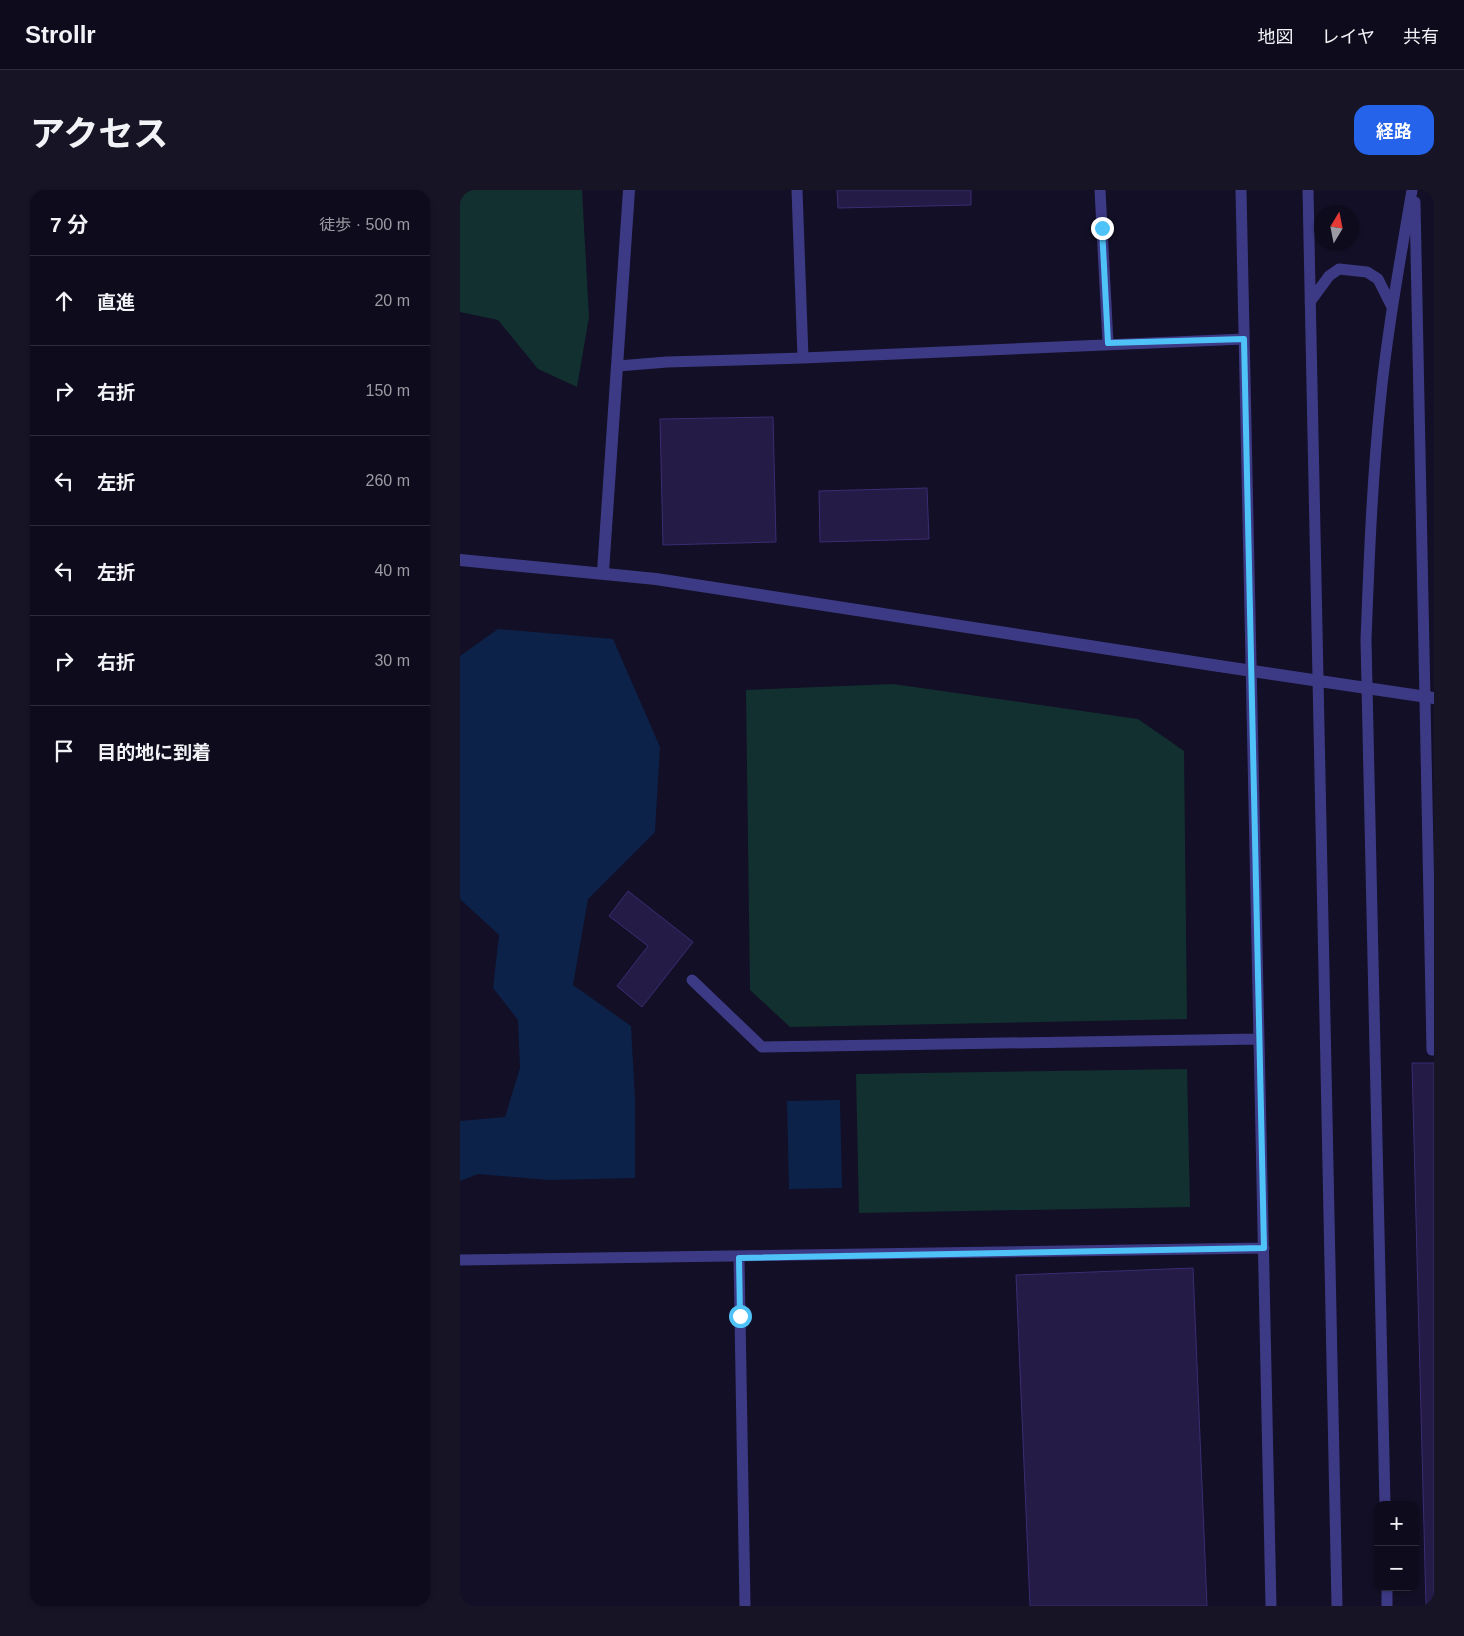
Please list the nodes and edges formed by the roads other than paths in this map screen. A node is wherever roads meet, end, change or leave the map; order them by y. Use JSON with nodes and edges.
{"nodes":[{"id":1,"x":629,"y":190,"type":"edge"},
{"id":2,"x":797,"y":190,"type":"edge"},
{"id":3,"x":1100,"y":190,"type":"edge"},
{"id":4,"x":1241,"y":190,"type":"edge"},
{"id":5,"x":1308,"y":190,"type":"edge"},
{"id":6,"x":1414,"y":190,"type":"edge"},
{"id":7,"x":1310,"y":302,"type":"junction"},
{"id":8,"x":1392,"y":307,"type":"junction"},
{"id":9,"x":1244,"y":339,"type":"junction"},
{"id":10,"x":1108,"y":343,"type":"junction"},
{"id":11,"x":802,"y":358,"type":"junction"},
{"id":12,"x":618,"y":366,"type":"junction"},
{"id":13,"x":460,"y":560,"type":"edge"},
{"id":14,"x":603,"y":572,"type":"junction"},
{"id":15,"x":1434,"y":698,"type":"edge"},
{"id":16,"x":692,"y":980,"type":"dead end"},
{"id":17,"x":1258,"y":1039,"type":"junction"},
{"id":18,"x":1432,"y":1050,"type":"dead end"},
{"id":19,"x":1264,"y":1248,"type":"junction"},
{"id":20,"x":739,"y":1258,"type":"junction"},
{"id":21,"x":460,"y":1260,"type":"edge"},
{"id":22,"x":1385,"y":1501,"type":"edge"},
{"id":23,"x":1387,"y":1591,"type":"edge"},
{"id":24,"x":745,"y":1606,"type":"edge"},
{"id":25,"x":1271,"y":1606,"type":"edge"},
{"id":26,"x":1337,"y":1606,"type":"edge"},
{"id":27,"x":1387,"y":1606,"type":"edge"}],
"edges":[{"from":1,"to":12,"type":"street"},
{"from":2,"to":11,"type":"lane"},
{"from":3,"to":10,"type":"lane"},
{"from":4,"to":9,"type":"lane"},
{"from":5,"to":7,"type":"lane"},
{"from":6,"to":8,"type":"lane"},
{"from":6,"to":18,"type":"lane"},
{"from":7,"to":8,"type":"lane"},
{"from":7,"to":26,"type":"lane"},
{"from":8,"to":22,"type":"lane"},
{"from":9,"to":10,"type":"lane"},
{"from":9,"to":17,"type":"lane"},
{"from":10,"to":11,"type":"lane"},
{"from":11,"to":12,"type":"lane"},
{"from":12,"to":14,"type":"street"},
{"from":13,"to":14,"type":"street"},
{"from":14,"to":15,"type":"street","bridge":true},
{"from":16,"to":17,"type":"lane"},
{"from":17,"to":19,"type":"lane"},
{"from":19,"to":20,"type":"lane"},
{"from":19,"to":25,"type":"lane"},
{"from":20,"to":21,"type":"lane"},
{"from":20,"to":24,"type":"lane"},
{"from":23,"to":27,"type":"lane"}]}
